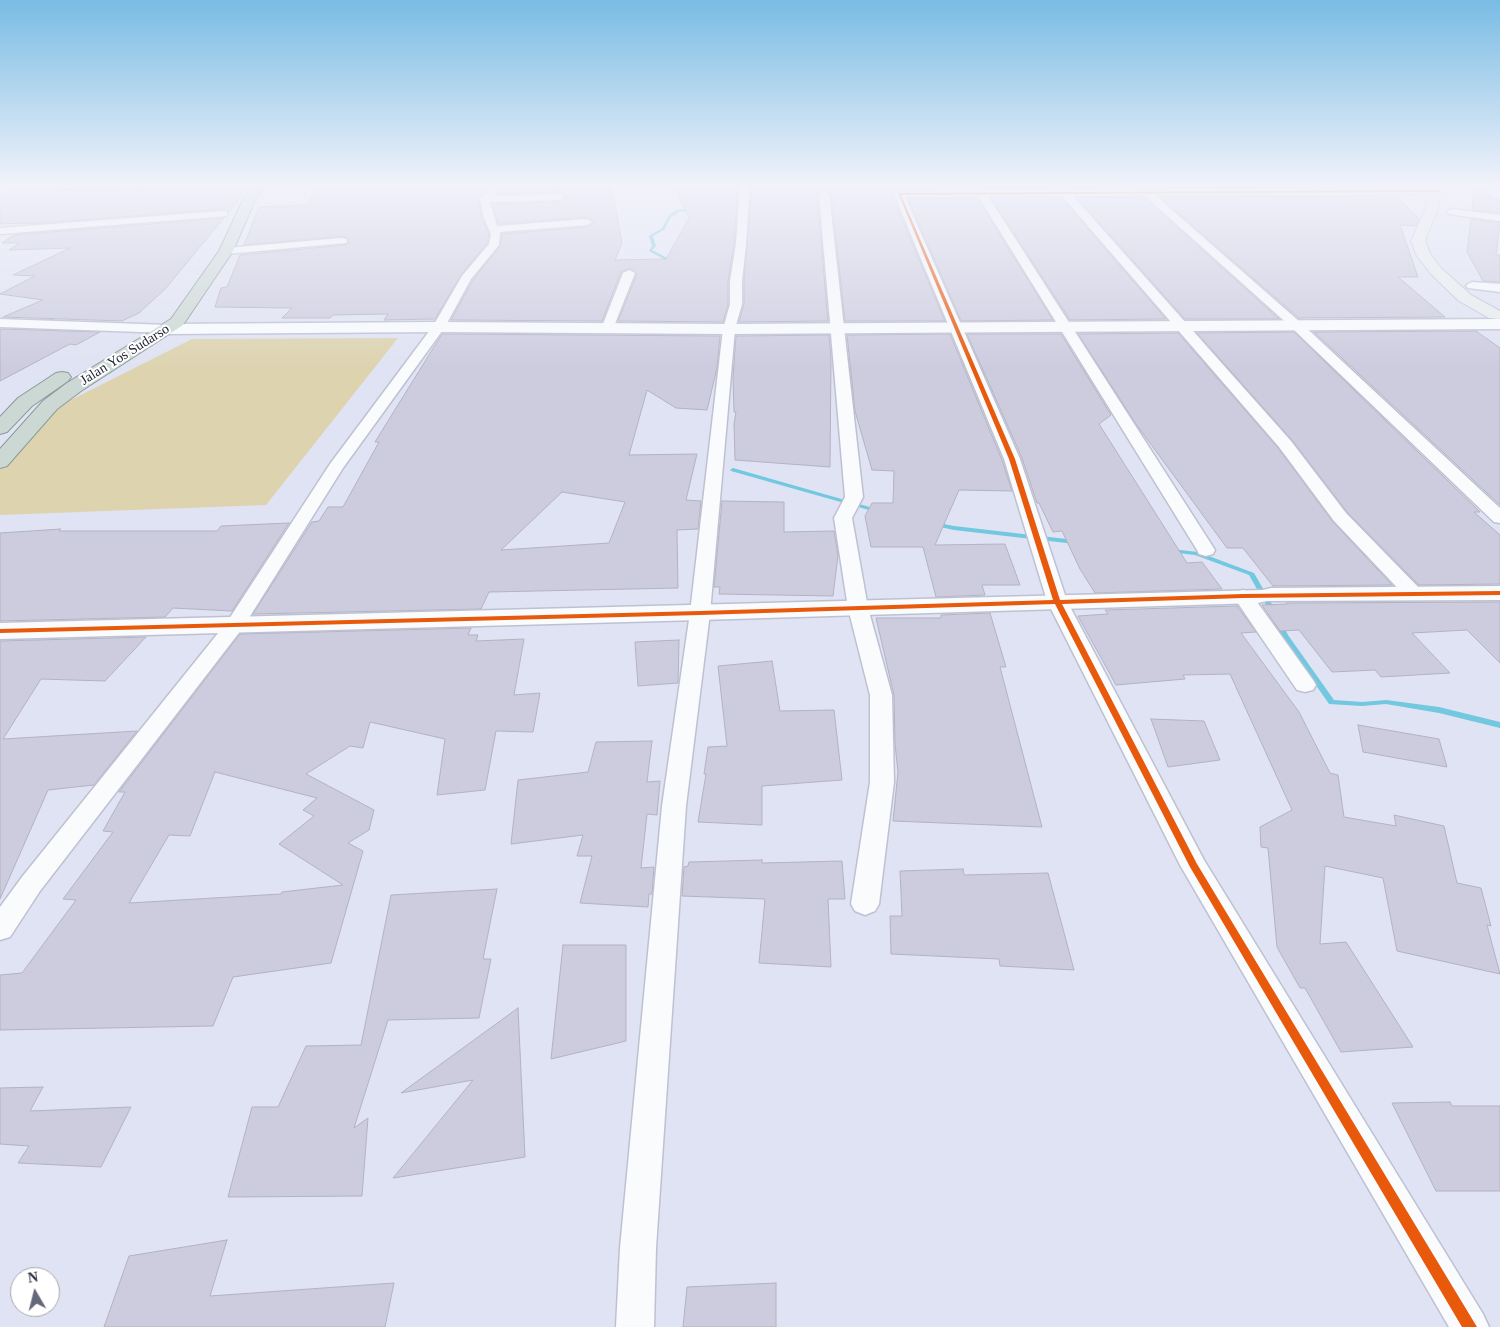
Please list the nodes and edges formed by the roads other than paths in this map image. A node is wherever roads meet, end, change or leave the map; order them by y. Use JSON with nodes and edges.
{"nodes":[{"id":1,"x":229,"y":245,"type":"edge"},
{"id":2,"x":296,"y":245,"type":"edge"},
{"id":3,"x":494,"y":245,"type":"edge"},
{"id":4,"x":739,"y":245,"type":"edge"},
{"id":5,"x":829,"y":245,"type":"edge"},
{"id":6,"x":920,"y":245,"type":"edge"},
{"id":7,"x":1014,"y":245,"type":"edge"},
{"id":8,"x":1110,"y":245,"type":"edge"},
{"id":9,"x":1206,"y":245,"type":"edge"},
{"id":10,"x":1420,"y":245,"type":"edge"},
{"id":11,"x":226,"y":251,"type":"junction"},
{"id":12,"x":1452,"y":267,"type":"dead end"},
{"id":13,"x":629,"y":273,"type":"dead end"},
{"id":14,"x":1472,"y":286,"type":"junction"},
{"id":15,"x":1500,"y":288,"type":"edge"},
{"id":16,"x":164,"y":311,"type":"dead end"},
{"id":17,"x":1498,"y":321,"type":"edge"},
{"id":18,"x":0,"y":322,"type":"edge"},
{"id":19,"x":1296,"y":325,"type":"junction"},
{"id":20,"x":1181,"y":326,"type":"junction"},
{"id":21,"x":439,"y":327,"type":"junction"},
{"id":22,"x":1066,"y":327,"type":"junction"},
{"id":23,"x":144,"y":328,"type":"junction"},
{"id":24,"x":955,"y":328,"type":"junction"},
{"id":25,"x":169,"y":329,"type":"junction"},
{"id":26,"x":607,"y":329,"type":"junction"},
{"id":27,"x":837,"y":329,"type":"junction"},
{"id":28,"x":729,"y":330,"type":"junction"},
{"id":29,"x":0,"y":428,"type":"edge"},
{"id":30,"x":0,"y":462,"type":"edge"},
{"id":31,"x":1500,"y":518,"type":"edge"},
{"id":32,"x":1206,"y":550,"type":"dead end"},
{"id":33,"x":1500,"y":593,"type":"edge"},
{"id":34,"x":1414,"y":594,"type":"junction"},
{"id":35,"x":1257,"y":596,"type":"junction"},
{"id":36,"x":1057,"y":601,"type":"junction"},
{"id":37,"x":858,"y":608,"type":"junction"},
{"id":38,"x":700,"y":614,"type":"junction"},
{"id":39,"x":235,"y":625,"type":"junction"},
{"id":40,"x":0,"y":631,"type":"edge"},
{"id":41,"x":1305,"y":685,"type":"dead end"},
{"id":42,"x":865,"y":904,"type":"dead end"},
{"id":43,"x":0,"y":929,"type":"edge"},
{"id":44,"x":635,"y":1327,"type":"edge"},
{"id":45,"x":1470,"y":1327,"type":"edge"}],
"edges":[{"from":1,"to":11,"type":"highway","name":"Jalan Yos Sudarso"},
{"from":2,"to":11,"type":"street"},
{"from":3,"to":21,"type":"street"},
{"from":4,"to":28,"type":"street"},
{"from":5,"to":27,"type":"street"},
{"from":6,"to":24,"type":"street"},
{"from":7,"to":22,"type":"street"},
{"from":8,"to":20,"type":"street"},
{"from":9,"to":19,"type":"street"},
{"from":10,"to":17,"type":"main road"},
{"from":11,"to":25,"type":"highway","name":"Jalan Yos Sudarso"},
{"from":12,"to":14,"type":"main road"},
{"from":13,"to":26,"type":"street"},
{"from":14,"to":15,"type":"street"},
{"from":14,"to":17,"type":"main road"},
{"from":16,"to":23,"type":"highway","name":"Jalan Yos Sudarso"},
{"from":17,"to":19,"type":"street"},
{"from":18,"to":23,"type":"street"},
{"from":19,"to":20,"type":"street"},
{"from":19,"to":31,"type":"street"},
{"from":20,"to":22,"type":"street"},
{"from":20,"to":34,"type":"street"},
{"from":21,"to":25,"type":"street"},
{"from":21,"to":26,"type":"street"},
{"from":21,"to":39,"type":"street"},
{"from":22,"to":24,"type":"street"},
{"from":22,"to":32,"type":"street"},
{"from":23,"to":25,"type":"street"},
{"from":23,"to":29,"type":"highway","name":"Jalan Yos Sudarso"},
{"from":24,"to":27,"type":"street"},
{"from":24,"to":36,"type":"street"},
{"from":25,"to":30,"type":"highway","name":"Jalan Yos Sudarso"},
{"from":26,"to":28,"type":"street"},
{"from":27,"to":28,"type":"street"},
{"from":27,"to":37,"type":"street"},
{"from":28,"to":38,"type":"street"},
{"from":33,"to":34,"type":"street"},
{"from":34,"to":35,"type":"street"},
{"from":35,"to":36,"type":"street"},
{"from":35,"to":41,"type":"street"},
{"from":36,"to":37,"type":"street"},
{"from":36,"to":45,"type":"street"},
{"from":37,"to":38,"type":"street"},
{"from":37,"to":42,"type":"street"},
{"from":38,"to":39,"type":"street"},
{"from":38,"to":44,"type":"street"},
{"from":39,"to":40,"type":"street"},
{"from":39,"to":43,"type":"street"}]}
